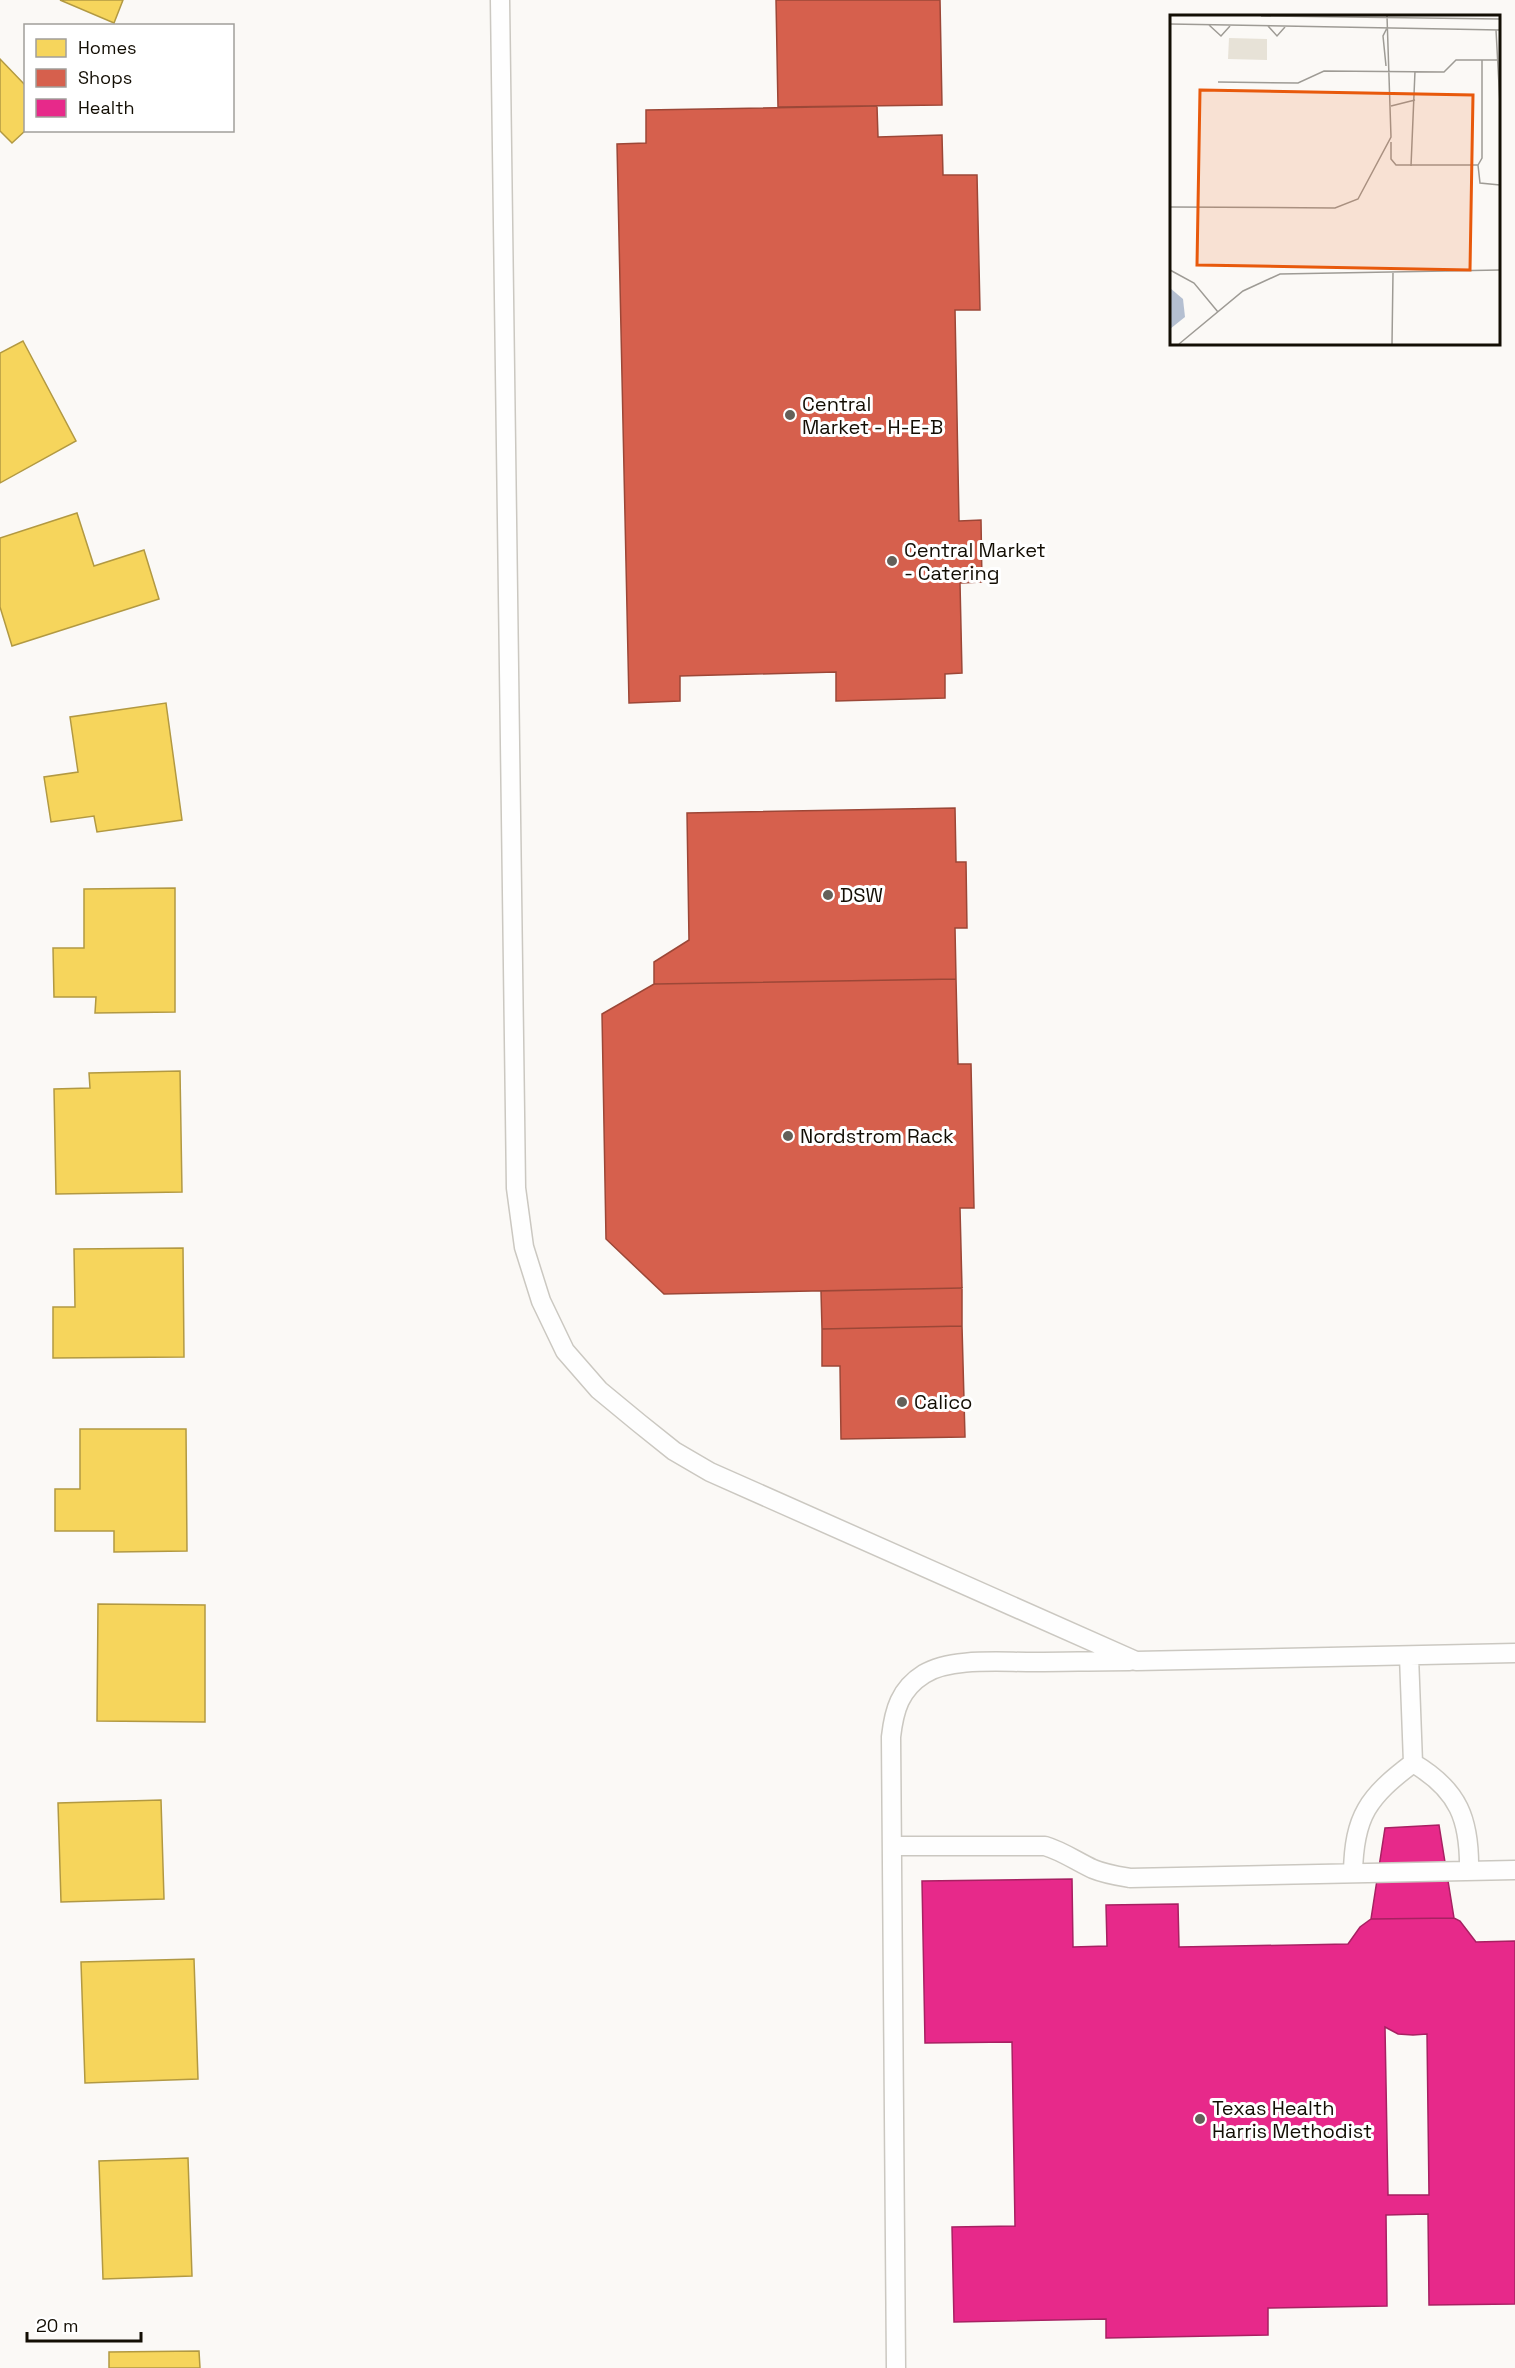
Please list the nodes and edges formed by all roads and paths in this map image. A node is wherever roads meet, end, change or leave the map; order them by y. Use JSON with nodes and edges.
{"nodes":[{"id":1,"x":500,"y":0,"type":"edge"},
{"id":2,"x":1515,"y":1653,"type":"edge"},
{"id":3,"x":1409,"y":1656,"type":"junction"},
{"id":4,"x":1136,"y":1661,"type":"junction"},
{"id":5,"x":1413,"y":1763,"type":"junction"},
{"id":6,"x":892,"y":1846,"type":"junction"},
{"id":7,"x":1515,"y":1870,"type":"edge"},
{"id":8,"x":1469,"y":1871,"type":"junction"},
{"id":9,"x":1353,"y":1873,"type":"junction"},
{"id":10,"x":896,"y":2368,"type":"edge"}],
"edges":[{"from":1,"to":4,"type":"lane"},
{"from":2,"to":3,"type":"lane"},
{"from":3,"to":4,"type":"lane"},
{"from":3,"to":5,"type":"lane"},
{"from":4,"to":6,"type":"lane"},
{"from":5,"to":8,"type":"lane"},
{"from":5,"to":9,"type":"lane"},
{"from":6,"to":9,"type":"lane"},
{"from":6,"to":10,"type":"lane"},
{"from":7,"to":8,"type":"lane"},
{"from":8,"to":9,"type":"lane"}]}
